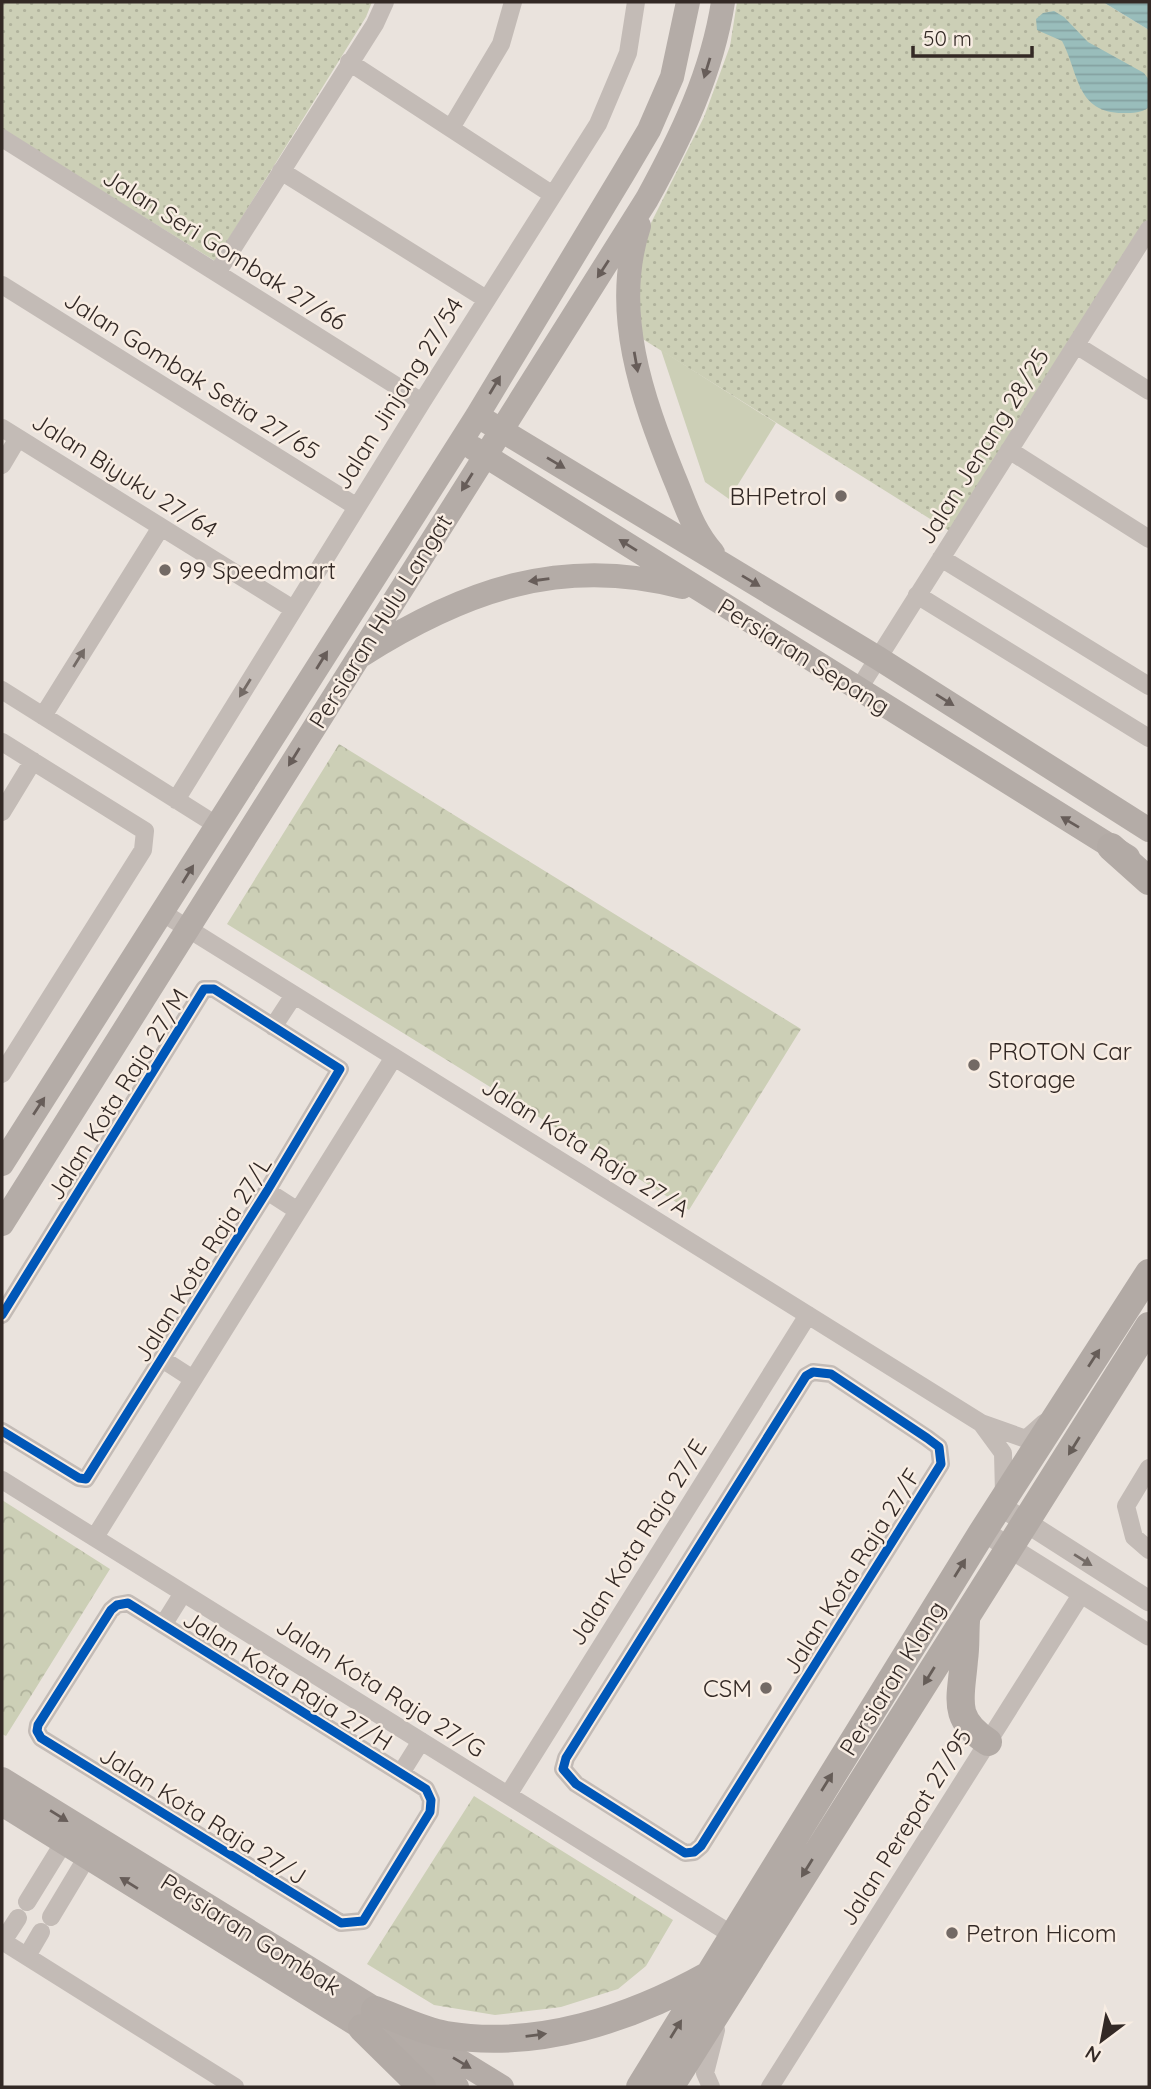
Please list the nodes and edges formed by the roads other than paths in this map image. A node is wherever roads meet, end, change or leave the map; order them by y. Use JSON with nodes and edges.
{"nodes":[{"id":1,"x":385,"y":2,"type":"edge"},
{"id":2,"x":513,"y":2,"type":"edge"},
{"id":3,"x":636,"y":2,"type":"edge"},
{"id":4,"x":688,"y":2,"type":"edge"},
{"id":5,"x":723,"y":2,"type":"edge"},
{"id":6,"x":349,"y":62,"type":"junction"},
{"id":7,"x":451,"y":128,"type":"junction"},
{"id":8,"x":2,"y":138,"type":"edge"},
{"id":9,"x":281,"y":171,"type":"junction"},
{"id":10,"x":553,"y":195,"type":"junction"},
{"id":11,"x":647,"y":199,"type":"junction"},
{"id":12,"x":1149,"y":229,"type":"edge"},
{"id":13,"x":1144,"y":248,"type":"edge"},
{"id":14,"x":217,"y":273,"type":"junction"},
{"id":15,"x":2,"y":285,"type":"edge"},
{"id":16,"x":486,"y":299,"type":"junction"},
{"id":17,"x":1076,"y":345,"type":"junction"},
{"id":18,"x":1149,"y":391,"type":"edge"},
{"id":19,"x":422,"y":401,"type":"junction"},
{"id":20,"x":477,"y":416,"type":"junction"},
{"id":21,"x":2,"y":428,"type":"edge"},
{"id":22,"x":500,"y":429,"type":"junction"},
{"id":23,"x":18,"y":438,"type":"junction"},
{"id":24,"x":461,"y":440,"type":"junction"},
{"id":25,"x":1009,"y":450,"type":"junction"},
{"id":26,"x":484,"y":455,"type":"junction"},
{"id":27,"x":2,"y":465,"type":"edge"},
{"id":28,"x":357,"y":507,"type":"junction"},
{"id":29,"x":161,"y":527,"type":"junction"},
{"id":30,"x":1149,"y":539,"type":"edge"},
{"id":31,"x":941,"y":558,"type":"junction"},
{"id":32,"x":724,"y":564,"type":"junction"},
{"id":33,"x":703,"y":593,"type":"junction"},
{"id":34,"x":917,"y":595,"type":"junction"},
{"id":35,"x":293,"y":609,"type":"junction"},
{"id":36,"x":878,"y":657,"type":"junction"},
{"id":37,"x":355,"y":660,"type":"junction"},
{"id":38,"x":1149,"y":686,"type":"edge"},
{"id":39,"x":2,"y":690,"type":"edge"},
{"id":40,"x":858,"y":690,"type":"junction"},
{"id":41,"x":43,"y":716,"type":"junction"},
{"id":42,"x":1149,"y":738,"type":"edge"},
{"id":43,"x":2,"y":742,"type":"edge"},
{"id":44,"x":33,"y":761,"type":"junction"},
{"id":45,"x":176,"y":800,"type":"junction"},
{"id":46,"x":2,"y":812,"type":"edge"},
{"id":47,"x":218,"y":826,"type":"junction"},
{"id":48,"x":1149,"y":830,"type":"edge"},
{"id":49,"x":1111,"y":847,"type":"junction"},
{"id":50,"x":1149,"y":870,"type":"edge"},
{"id":51,"x":1149,"y":881,"type":"edge"},
{"id":52,"x":163,"y":914,"type":"junction"},
{"id":53,"x":187,"y":928,"type":"junction"},
{"id":54,"x":294,"y":995,"type":"junction"},
{"id":55,"x":273,"y":1027,"type":"junction"},
{"id":56,"x":394,"y":1057,"type":"junction"},
{"id":57,"x":338,"y":1066,"type":"joint"},
{"id":58,"x":2,"y":1074,"type":"edge"},
{"id":59,"x":2,"y":1164,"type":"edge"},
{"id":60,"x":267,"y":1191,"type":"junction"},
{"id":61,"x":298,"y":1211,"type":"junction"},
{"id":62,"x":2,"y":1224,"type":"edge"},
{"id":63,"x":1149,"y":1273,"type":"edge"},
{"id":64,"x":2,"y":1315,"type":"edge"},
{"id":65,"x":808,"y":1315,"type":"junction"},
{"id":66,"x":1149,"y":1326,"type":"edge"},
{"id":67,"x":162,"y":1359,"type":"junction"},
{"id":68,"x":194,"y":1379,"type":"junction"},
{"id":69,"x":1066,"y":1401,"type":"junction"},
{"id":70,"x":981,"y":1423,"type":"junction"},
{"id":71,"x":2,"y":1431,"type":"edge"},
{"id":72,"x":1149,"y":1468,"type":"edge"},
{"id":73,"x":712,"y":1469,"type":"junction"},
{"id":74,"x":2,"y":1480,"type":"edge"},
{"id":75,"x":737,"y":1485,"type":"junction"},
{"id":76,"x":1001,"y":1501,"type":"junction"},
{"id":77,"x":1026,"y":1523,"type":"junction"},
{"id":78,"x":983,"y":1531,"type":"junction"},
{"id":79,"x":95,"y":1537,"type":"junction"},
{"id":80,"x":1010,"y":1547,"type":"junction"},
{"id":81,"x":1149,"y":1550,"type":"edge"},
{"id":82,"x":183,"y":1593,"type":"junction"},
{"id":83,"x":1082,"y":1593,"type":"junction"},
{"id":84,"x":1149,"y":1601,"type":"edge"},
{"id":85,"x":117,"y":1605,"type":"joint"},
{"id":86,"x":966,"y":1619,"type":"junction"},
{"id":87,"x":163,"y":1625,"type":"junction"},
{"id":88,"x":1149,"y":1635,"type":"edge"},
{"id":89,"x":606,"y":1639,"type":"junction"},
{"id":90,"x":632,"y":1655,"type":"junction"},
{"id":91,"x":421,"y":1741,"type":"junction"},
{"id":92,"x":988,"y":1742,"type":"junction"},
{"id":93,"x":401,"y":1773,"type":"junction"},
{"id":94,"x":2,"y":1779,"type":"edge"},
{"id":95,"x":508,"y":1795,"type":"junction"},
{"id":96,"x":431,"y":1800,"type":"joint"},
{"id":97,"x":2,"y":1804,"type":"edge"},
{"id":98,"x":64,"y":1842,"type":"junction"},
{"id":99,"x":87,"y":1857,"type":"junction"},
{"id":100,"x":27,"y":1902,"type":"dead end"},
{"id":101,"x":51,"y":1917,"type":"dead end"},
{"id":102,"x":18,"y":1918,"type":"dead end"},
{"id":103,"x":41,"y":1932,"type":"dead end"},
{"id":104,"x":734,"y":1936,"type":"junction"},
{"id":105,"x":2,"y":1941,"type":"edge"},
{"id":106,"x":27,"y":1956,"type":"junction"},
{"id":107,"x":722,"y":1980,"type":"junction"},
{"id":108,"x":368,"y":2019,"type":"junction"},
{"id":109,"x":235,"y":2087,"type":"edge"},
{"id":110,"x":422,"y":2087,"type":"edge"},
{"id":111,"x":457,"y":2087,"type":"edge"},
{"id":112,"x":502,"y":2087,"type":"edge"},
{"id":113,"x":640,"y":2087,"type":"edge"},
{"id":114,"x":670,"y":2087,"type":"edge"},
{"id":115,"x":711,"y":2087,"type":"edge"},
{"id":116,"x":770,"y":2087,"type":"edge"}],
"edges":[{"from":1,"to":6,"type":"street"},
{"from":2,"to":7,"type":"street"},
{"from":3,"to":10,"type":"street","name":"Jalan Jinjang 27/54"},
{"from":20,"to":4,"type":"main road","name":"Persiaran Hulu Langat","one_way":true},
{"from":5,"to":11,"type":"main road","name":"Persiaran Hulu Langat","one_way":true},
{"from":6,"to":7,"type":"street"},
{"from":6,"to":9,"type":"street"},
{"from":7,"to":10,"type":"street"},
{"from":8,"to":14,"type":"street","name":"Jalan Seri Gombak 27/66"},
{"from":9,"to":14,"type":"street"},
{"from":9,"to":16,"type":"street"},
{"from":10,"to":16,"type":"street","name":"Jalan Jinjang 27/54"},
{"from":11,"to":22,"type":"main road","name":"Persiaran Hulu Langat","one_way":true},
{"from":11,"to":32,"type":"main road","one_way":true},
{"from":12,"to":13,"type":"street","name":"Jalan Jenang 28/25"},
{"from":13,"to":17,"type":"street","name":"Jalan Jenang 28/25"},
{"from":14,"to":19,"type":"street","name":"Jalan Seri Gombak 27/66"},
{"from":15,"to":28,"type":"street","name":"Jalan Gombak Setia 27/65"},
{"from":16,"to":19,"type":"street","name":"Jalan Jinjang 27/54"},
{"from":17,"to":18,"type":"street"},
{"from":17,"to":25,"type":"street","name":"Jalan Jenang 28/25"},
{"from":19,"to":28,"type":"street","name":"Jalan Jinjang 27/54"},
{"from":20,"to":22,"type":"main road","name":"Persiaran Sepang"},
{"from":20,"to":24,"type":"main road","name":"Persiaran Hulu Langat"},
{"from":21,"to":23,"type":"street","name":"Jalan Biyuku 27/64"},
{"from":22,"to":26,"type":"main road","name":"Persiaran Hulu Langat"},
{"from":22,"to":32,"type":"main road","name":"Persiaran Sepang","one_way":true},
{"from":23,"to":27,"type":"street"},
{"from":23,"to":29,"type":"street","name":"Jalan Biyuku 27/64"},
{"from":24,"to":26,"type":"main road","name":"Persiaran Sepang"},
{"from":47,"to":24,"type":"main road","name":"Persiaran Hulu Langat","one_way":true},
{"from":25,"to":30,"type":"street"},
{"from":25,"to":31,"type":"street","name":"Jalan Jenang 28/25"},
{"from":33,"to":26,"type":"main road","name":"Persiaran Sepang","one_way":true},
{"from":26,"to":37,"type":"main road","name":"Persiaran Hulu Langat","one_way":true},
{"from":28,"to":35,"type":"street","name":"Jalan Jinjang 27/54"},
{"from":29,"to":35,"type":"street","name":"Jalan Biyuku 27/64"},
{"from":41,"to":29,"type":"street","one_way":true},
{"from":31,"to":34,"type":"street","name":"Jalan Jenang 28/25"},
{"from":31,"to":38,"type":"street"},
{"from":32,"to":36,"type":"main road","name":"Persiaran Sepang","one_way":true},
{"from":33,"to":37,"type":"main road","one_way":true},
{"from":33,"to":40,"type":"main road","name":"Persiaran Sepang"},
{"from":34,"to":36,"type":"street","name":"Jalan Jenang 28/25"},
{"from":34,"to":42,"type":"street"},
{"from":35,"to":45,"type":"street","name":"Jalan Jinjang 27/54","one_way":true},
{"from":36,"to":40,"type":"street","name":"Jalan Jenang 28/25"},
{"from":36,"to":48,"type":"main road","name":"Persiaran Sepang","one_way":true},
{"from":37,"to":53,"type":"main road","name":"Persiaran Hulu Langat","one_way":true},
{"from":39,"to":41,"type":"street"},
{"from":49,"to":40,"type":"main road","name":"Persiaran Sepang","one_way":true},
{"from":41,"to":45,"type":"street"},
{"from":43,"to":44,"type":"street"},
{"from":44,"to":46,"type":"street"},
{"from":44,"to":58,"type":"street"},
{"from":45,"to":47,"type":"street"},
{"from":52,"to":47,"type":"main road","name":"Persiaran Hulu Langat","one_way":true},
{"from":49,"to":50,"type":"main road","name":"Persiaran Sepang"},
{"from":49,"to":51,"type":"main road"},
{"from":52,"to":53,"type":"street","name":"Jalan Kota Raja 27/A"},
{"from":59,"to":52,"type":"main road","name":"Persiaran Hulu Langat","one_way":true},
{"from":53,"to":54,"type":"street","name":"Jalan Kota Raja 27/A"},
{"from":53,"to":62,"type":"main road","name":"Persiaran Hulu Langat"},
{"from":54,"to":55,"type":"street"},
{"from":54,"to":56,"type":"street","name":"Jalan Kota Raja 27/A"},
{"from":55,"to":57,"type":"street","name":"Jalan Kota Raja 27/M"},
{"from":55,"to":64,"type":"street","name":"Jalan Kota Raja 27/M"},
{"from":56,"to":61,"type":"street"},
{"from":56,"to":65,"type":"street","name":"Jalan Kota Raja 27/A"},
{"from":57,"to":60,"type":"street","name":"Jalan Kota Raja 27/L"},
{"from":60,"to":61,"type":"street"},
{"from":60,"to":67,"type":"street","name":"Jalan Kota Raja 27/L"},
{"from":61,"to":68,"type":"street"},
{"from":69,"to":63,"type":"main road","name":"Persiaran Klang","one_way":true},
{"from":65,"to":70,"type":"street","name":"Jalan Kota Raja 27/A"},
{"from":65,"to":73,"type":"street","name":"Jalan Kota Raja 27/E"},
{"from":66,"to":77,"type":"main road","name":"Persiaran Klang","one_way":true},
{"from":67,"to":68,"type":"street"},
{"from":67,"to":71,"type":"street","name":"Jalan Kota Raja 27/L"},
{"from":68,"to":79,"type":"street"},
{"from":69,"to":70,"type":"street","name":"Jalan Kota Raja 27/A"},
{"from":69,"to":76,"type":"main road","name":"Persiaran Klang"},
{"from":70,"to":76,"type":"street","name":"Jalan Kota Raja 27/A"},
{"from":72,"to":81,"type":"street"},
{"from":73,"to":75,"type":"street"},
{"from":73,"to":89,"type":"street","name":"Jalan Kota Raja 27/E"},
{"from":74,"to":79,"type":"street","name":"Jalan Kota Raja 27/G"},
{"from":75,"to":90,"type":"street","name":"Jalan Kota Raja 27/F"},
{"from":75,"to":90,"type":"street","name":"Jalan Kota Raja 27/F"},
{"from":76,"to":77,"type":"street"},
{"from":76,"to":78,"type":"main road","name":"Persiaran Klang"},
{"from":77,"to":80,"type":"main road","name":"Persiaran Klang"},
{"from":77,"to":84,"type":"street","one_way":true},
{"from":78,"to":80,"type":"street"},
{"from":104,"to":78,"type":"main road","name":"Persiaran Klang","one_way":true},
{"from":79,"to":82,"type":"street","name":"Jalan Kota Raja 27/G"},
{"from":80,"to":83,"type":"street"},
{"from":80,"to":86,"type":"main road","name":"Persiaran Klang"},
{"from":82,"to":87,"type":"street"},
{"from":82,"to":91,"type":"street","name":"Jalan Kota Raja 27/G"},
{"from":83,"to":88,"type":"street"},
{"from":83,"to":92,"type":"street","name":"Jalan Perepat 27/95"},
{"from":85,"to":87,"type":"street","name":"Jalan Kota Raja 27/H"},
{"from":85,"to":96,"type":"street","name":"Jalan Kota Raja 27/J"},
{"from":86,"to":92,"type":"main road"},
{"from":86,"to":107,"type":"main road","name":"Persiaran Klang","one_way":true},
{"from":87,"to":93,"type":"street","name":"Jalan Kota Raja 27/H"},
{"from":89,"to":90,"type":"street"},
{"from":89,"to":95,"type":"street","name":"Jalan Kota Raja 27/E"},
{"from":91,"to":93,"type":"street"},
{"from":91,"to":95,"type":"street","name":"Jalan Kota Raja 27/G"},
{"from":92,"to":116,"type":"street","name":"Jalan Perepat 27/95"},
{"from":93,"to":96,"type":"street","name":"Jalan Kota Raja 27/H"},
{"from":94,"to":108,"type":"main road","name":"Persiaran Gombak","one_way":true},
{"from":95,"to":104,"type":"street","name":"Jalan Kota Raja 27/G"},
{"from":97,"to":98,"type":"main road","name":"Persiaran Gombak"},
{"from":98,"to":99,"type":"main road","name":"Persiaran Gombak"},
{"from":98,"to":100,"type":"street"},
{"from":99,"to":101,"type":"street"},
{"from":108,"to":99,"type":"main road","name":"Persiaran Gombak","one_way":true},
{"from":102,"to":105,"type":"street"},
{"from":103,"to":106,"type":"street"},
{"from":104,"to":107,"type":"main road","name":"Persiaran Klang"},
{"from":105,"to":106,"type":"street"},
{"from":106,"to":109,"type":"street"},
{"from":108,"to":107,"type":"main road","one_way":true},
{"from":113,"to":107,"type":"main road","name":"Persiaran Klang","one_way":true},
{"from":107,"to":114,"type":"main road","name":"Persiaran Klang"},
{"from":107,"to":115,"type":"street"},
{"from":108,"to":110,"type":"main road"},
{"from":108,"to":111,"type":"main road","name":"Persiaran Gombak"},
{"from":108,"to":112,"type":"main road","name":"Persiaran Gombak","one_way":true}]}
